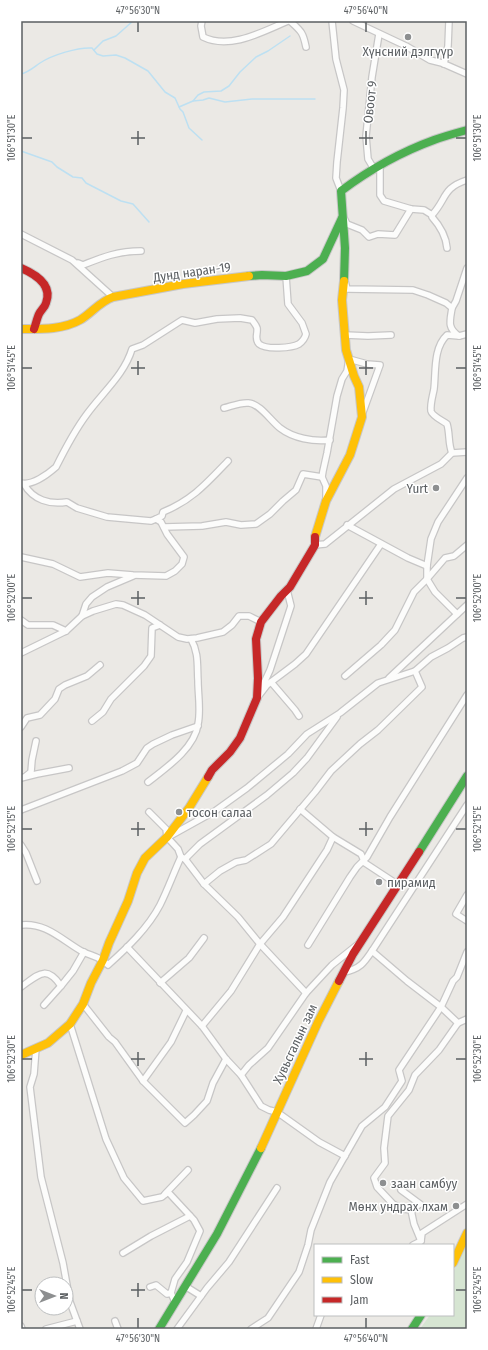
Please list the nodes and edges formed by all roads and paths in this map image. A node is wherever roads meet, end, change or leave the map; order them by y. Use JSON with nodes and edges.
{"nodes":[{"id":1,"x":202,"y":21,"type":"edge"},
{"id":2,"x":289,"y":21,"type":"edge"},
{"id":3,"x":332,"y":21,"type":"edge"},
{"id":4,"x":353,"y":21,"type":"edge"},
{"id":5,"x":449,"y":21,"type":"edge"},
{"id":6,"x":379,"y":34,"type":"junction"},
{"id":7,"x":306,"y":47,"type":"dead end"},
{"id":8,"x":444,"y":64,"type":"junction"},
{"id":9,"x":467,"y":74,"type":"edge"},
{"id":10,"x":467,"y":130,"type":"edge"},
{"id":11,"x":377,"y":168,"type":"junction"},
{"id":12,"x":467,"y":180,"type":"edge"},
{"id":13,"x":341,"y":191,"type":"junction"},
{"id":14,"x":411,"y":209,"type":"junction"},
{"id":15,"x":343,"y":215,"type":"junction"},
{"id":16,"x":432,"y":215,"type":"junction"},
{"id":17,"x":21,"y":234,"type":"edge"},
{"id":18,"x":447,"y":248,"type":"dead end"},
{"id":19,"x":141,"y":251,"type":"dead end"},
{"id":20,"x":72,"y":260,"type":"junction"},
{"id":21,"x":21,"y":268,"type":"edge"},
{"id":22,"x":467,"y":268,"type":"edge"},
{"id":23,"x":286,"y":276,"type":"junction"},
{"id":24,"x":344,"y":281,"type":"junction"},
{"id":25,"x":113,"y":297,"type":"junction"},
{"id":26,"x":452,"y":308,"type":"junction"},
{"id":27,"x":21,"y":329,"type":"edge"},
{"id":28,"x":34,"y":329,"type":"junction"},
{"id":29,"x":467,"y":334,"type":"edge"},
{"id":30,"x":345,"y":335,"type":"junction"},
{"id":31,"x":391,"y":335,"type":"dead end"},
{"id":32,"x":459,"y":336,"type":"junction"},
{"id":33,"x":349,"y":359,"type":"junction"},
{"id":34,"x":224,"y":408,"type":"dead end"},
{"id":35,"x":362,"y":417,"type":"junction"},
{"id":36,"x":330,"y":440,"type":"junction"},
{"id":37,"x":467,"y":452,"type":"edge"},
{"id":38,"x":452,"y":453,"type":"junction"},
{"id":39,"x":228,"y":461,"type":"dead end"},
{"id":40,"x":322,"y":477,"type":"junction"},
{"id":41,"x":467,"y":478,"type":"edge"},
{"id":42,"x":23,"y":484,"type":"edge"},
{"id":43,"x":326,"y":501,"type":"junction"},
{"id":44,"x":156,"y":519,"type":"junction"},
{"id":45,"x":347,"y":525,"type":"junction"},
{"id":46,"x":164,"y":528,"type":"junction"},
{"id":47,"x":381,"y":544,"type":"junction"},
{"id":48,"x":315,"y":545,"type":"junction"},
{"id":49,"x":467,"y":545,"type":"edge"},
{"id":50,"x":21,"y":557,"type":"edge"},
{"id":51,"x":427,"y":566,"type":"junction"},
{"id":52,"x":133,"y":576,"type":"junction"},
{"id":53,"x":427,"y":579,"type":"junction"},
{"id":54,"x":287,"y":590,"type":"junction"},
{"id":55,"x":467,"y":605,"type":"edge"},
{"id":56,"x":457,"y":614,"type":"junction"},
{"id":57,"x":82,"y":616,"type":"junction"},
{"id":58,"x":21,"y":620,"type":"edge"},
{"id":59,"x":261,"y":622,"type":"junction"},
{"id":60,"x":160,"y":625,"type":"junction"},
{"id":61,"x":66,"y":631,"type":"junction"},
{"id":62,"x":467,"y":638,"type":"edge"},
{"id":63,"x":191,"y":639,"type":"junction"},
{"id":64,"x":21,"y":653,"type":"edge"},
{"id":65,"x":100,"y":665,"type":"dead end"},
{"id":66,"x":415,"y":671,"type":"junction"},
{"id":67,"x":345,"y":676,"type":"dead end"},
{"id":68,"x":388,"y":679,"type":"junction"},
{"id":69,"x":271,"y":682,"type":"junction"},
{"id":70,"x":467,"y":695,"type":"edge"},
{"id":71,"x":257,"y":698,"type":"junction"},
{"id":72,"x":340,"y":713,"type":"junction"},
{"id":73,"x":299,"y":716,"type":"dead end"},
{"id":74,"x":92,"y":721,"type":"dead end"},
{"id":75,"x":198,"y":726,"type":"junction"},
{"id":76,"x":21,"y":727,"type":"edge"},
{"id":77,"x":36,"y":741,"type":"dead end"},
{"id":78,"x":69,"y":768,"type":"dead end"},
{"id":79,"x":467,"y":776,"type":"edge"},
{"id":80,"x":22,"y":778,"type":"edge"},
{"id":81,"x":148,"y":782,"type":"dead end"},
{"id":82,"x":466,"y":808,"type":"edge"},
{"id":83,"x":21,"y":810,"type":"edge"},
{"id":84,"x":300,"y":810,"type":"junction"},
{"id":85,"x":149,"y":812,"type":"dead end"},
{"id":86,"x":168,"y":837,"type":"junction"},
{"id":87,"x":333,"y":837,"type":"junction"},
{"id":88,"x":21,"y":845,"type":"edge"},
{"id":89,"x":183,"y":858,"type":"junction"},
{"id":90,"x":364,"y":860,"type":"junction"},
{"id":91,"x":37,"y":881,"type":"dead end"},
{"id":92,"x":204,"y":884,"type":"junction"},
{"id":93,"x":397,"y":884,"type":"junction"},
{"id":94,"x":467,"y":895,"type":"edge"},
{"id":95,"x":467,"y":922,"type":"edge"},
{"id":96,"x":21,"y":925,"type":"edge"},
{"id":97,"x":204,"y":938,"type":"dead end"},
{"id":98,"x":359,"y":943,"type":"junction"},
{"id":99,"x":260,"y":944,"type":"junction"},
{"id":100,"x":308,"y":945,"type":"dead end"},
{"id":101,"x":127,"y":947,"type":"junction"},
{"id":102,"x":372,"y":951,"type":"junction"},
{"id":103,"x":84,"y":952,"type":"junction"},
{"id":104,"x":467,"y":952,"type":"edge"},
{"id":105,"x":103,"y":960,"type":"junction"},
{"id":106,"x":344,"y":972,"type":"junction"},
{"id":107,"x":160,"y":983,"type":"junction"},
{"id":108,"x":62,"y":986,"type":"junction"},
{"id":109,"x":21,"y":987,"type":"edge"},
{"id":110,"x":306,"y":993,"type":"junction"},
{"id":111,"x":83,"y":1004,"type":"junction"},
{"id":112,"x":44,"y":1005,"type":"dead end"},
{"id":113,"x":441,"y":1007,"type":"junction"},
{"id":114,"x":186,"y":1011,"type":"junction"},
{"id":115,"x":467,"y":1018,"type":"edge"},
{"id":116,"x":458,"y":1023,"type":"junction"},
{"id":117,"x":70,"y":1024,"type":"junction"},
{"id":118,"x":202,"y":1026,"type":"junction"},
{"id":119,"x":36,"y":1048,"type":"junction"},
{"id":120,"x":21,"y":1055,"type":"edge"},
{"id":121,"x":226,"y":1059,"type":"junction"},
{"id":122,"x":241,"y":1075,"type":"junction"},
{"id":123,"x":143,"y":1081,"type":"junction"},
{"id":124,"x":277,"y":1112,"type":"junction"},
{"id":125,"x":345,"y":1156,"type":"junction"},
{"id":126,"x":188,"y":1170,"type":"dead end"},
{"id":127,"x":277,"y":1188,"type":"dead end"},
{"id":128,"x":401,"y":1190,"type":"dead end"},
{"id":129,"x":162,"y":1198,"type":"junction"},
{"id":130,"x":467,"y":1204,"type":"edge"},
{"id":131,"x":411,"y":1210,"type":"junction"},
{"id":132,"x":190,"y":1216,"type":"junction"},
{"id":133,"x":467,"y":1233,"type":"edge"},
{"id":134,"x":421,"y":1241,"type":"junction"},
{"id":135,"x":415,"y":1244,"type":"edge"},
{"id":136,"x":123,"y":1253,"type":"dead end"},
{"id":137,"x":454,"y":1261,"type":"edge"},
{"id":138,"x":150,"y":1286,"type":"dead end"},
{"id":139,"x":185,"y":1286,"type":"junction"},
{"id":140,"x":171,"y":1293,"type":"junction"},
{"id":141,"x":201,"y":1296,"type":"junction"},
{"id":142,"x":175,"y":1302,"type":"junction"},
{"id":143,"x":321,"y":1316,"type":"edge"},
{"id":144,"x":420,"y":1316,"type":"edge"},
{"id":145,"x":76,"y":1321,"type":"junction"},
{"id":146,"x":115,"y":1321,"type":"dead end"},
{"id":147,"x":21,"y":1326,"type":"edge"},
{"id":148,"x":22,"y":1329,"type":"edge"},
{"id":149,"x":46,"y":1329,"type":"edge"},
{"id":150,"x":80,"y":1329,"type":"edge"},
{"id":151,"x":118,"y":1329,"type":"edge"},
{"id":152,"x":159,"y":1329,"type":"edge"},
{"id":153,"x":177,"y":1329,"type":"edge"},
{"id":154,"x":251,"y":1329,"type":"edge"},
{"id":155,"x":316,"y":1329,"type":"edge"},
{"id":156,"x":412,"y":1329,"type":"edge"}],
"edges":[{"from":1,"to":2,"type":"street"},
{"from":2,"to":7,"type":"street"},
{"from":3,"to":13,"type":"street"},
{"from":4,"to":6,"type":"street"},
{"from":5,"to":8,"type":"street"},
{"from":6,"to":8,"type":"street"},
{"from":6,"to":11,"type":"street","name":"Овоот 9"},
{"from":8,"to":9,"type":"street"},
{"from":10,"to":11,"type":"street"},
{"from":11,"to":13,"type":"street"},
{"from":11,"to":14,"type":"street","name":"Овоот 9"},
{"from":12,"to":16,"type":"street"},
{"from":13,"to":15,"type":"street"},
{"from":14,"to":15,"type":"street"},
{"from":14,"to":16,"type":"street","name":"Овоот 9"},
{"from":15,"to":23,"type":"street","name":"Дунд наран-19"},
{"from":15,"to":24,"type":"street"},
{"from":16,"to":18,"type":"street"},
{"from":17,"to":20,"type":"street"},
{"from":19,"to":20,"type":"street"},
{"from":20,"to":25,"type":"street"},
{"from":21,"to":28,"type":"street"},
{"from":22,"to":26,"type":"street"},
{"from":23,"to":25,"type":"street","name":"Дунд наран-19"},
{"from":23,"to":42,"type":"street"},
{"from":24,"to":26,"type":"street"},
{"from":24,"to":30,"type":"street"},
{"from":25,"to":28,"type":"street","name":"Дунд наран-19"},
{"from":26,"to":32,"type":"street"},
{"from":27,"to":28,"type":"street","name":"Дунд наран-19"},
{"from":29,"to":32,"type":"street"},
{"from":30,"to":31,"type":"street"},
{"from":30,"to":33,"type":"street"},
{"from":32,"to":38,"type":"street"},
{"from":33,"to":35,"type":"street"},
{"from":33,"to":35,"type":"street"},
{"from":33,"to":36,"type":"street"},
{"from":34,"to":36,"type":"street"},
{"from":35,"to":43,"type":"street"},
{"from":36,"to":40,"type":"street"},
{"from":37,"to":38,"type":"street"},
{"from":38,"to":45,"type":"street"},
{"from":39,"to":44,"type":"street"},
{"from":40,"to":43,"type":"street"},
{"from":40,"to":46,"type":"street"},
{"from":41,"to":51,"type":"street"},
{"from":42,"to":44,"type":"street"},
{"from":43,"to":48,"type":"street"},
{"from":44,"to":46,"type":"street"},
{"from":45,"to":47,"type":"street"},
{"from":45,"to":48,"type":"street"},
{"from":46,"to":52,"type":"street"},
{"from":47,"to":51,"type":"street"},
{"from":47,"to":69,"type":"street"},
{"from":48,"to":54,"type":"street"},
{"from":49,"to":53,"type":"street"},
{"from":50,"to":52,"type":"street"},
{"from":51,"to":53,"type":"street"},
{"from":52,"to":57,"type":"street"},
{"from":53,"to":56,"type":"street"},
{"from":53,"to":67,"type":"street"},
{"from":54,"to":59,"type":"street"},
{"from":54,"to":71,"type":"street"},
{"from":55,"to":56,"type":"street"},
{"from":56,"to":68,"type":"street"},
{"from":57,"to":60,"type":"street"},
{"from":57,"to":61,"type":"street"},
{"from":58,"to":61,"type":"street"},
{"from":59,"to":63,"type":"street"},
{"from":59,"to":71,"type":"street"},
{"from":60,"to":63,"type":"street"},
{"from":60,"to":74,"type":"street"},
{"from":61,"to":64,"type":"street"},
{"from":62,"to":66,"type":"street"},
{"from":63,"to":75,"type":"street"},
{"from":65,"to":76,"type":"street"},
{"from":66,"to":68,"type":"street"},
{"from":66,"to":84,"type":"street"},
{"from":68,"to":72,"type":"street"},
{"from":69,"to":71,"type":"street"},
{"from":69,"to":73,"type":"street"},
{"from":70,"to":90,"type":"street"},
{"from":71,"to":86,"type":"street"},
{"from":72,"to":86,"type":"street"},
{"from":72,"to":89,"type":"street"},
{"from":75,"to":81,"type":"street"},
{"from":75,"to":83,"type":"street"},
{"from":77,"to":80,"type":"street"},
{"from":78,"to":80,"type":"street"},
{"from":79,"to":93,"type":"street","name":"Хувьсгалын зам"},
{"from":82,"to":102,"type":"street"},
{"from":84,"to":87,"type":"street"},
{"from":84,"to":92,"type":"street"},
{"from":85,"to":86,"type":"street"},
{"from":86,"to":89,"type":"street"},
{"from":86,"to":105,"type":"street"},
{"from":87,"to":90,"type":"street"},
{"from":87,"to":99,"type":"street"},
{"from":88,"to":91,"type":"street"},
{"from":89,"to":92,"type":"street"},
{"from":89,"to":101,"type":"street"},
{"from":90,"to":93,"type":"street"},
{"from":90,"to":100,"type":"street"},
{"from":92,"to":99,"type":"street"},
{"from":93,"to":98,"type":"street","name":"Хувьсгалын зам"},
{"from":94,"to":95,"type":"street"},
{"from":96,"to":103,"type":"street"},
{"from":97,"to":107,"type":"street"},
{"from":98,"to":106,"type":"street","name":"Хувьсгалын зам"},
{"from":98,"to":110,"type":"street"},
{"from":99,"to":110,"type":"street"},
{"from":99,"to":118,"type":"street"},
{"from":101,"to":105,"type":"street"},
{"from":101,"to":107,"type":"street"},
{"from":102,"to":106,"type":"street"},
{"from":102,"to":113,"type":"street"},
{"from":103,"to":105,"type":"street"},
{"from":103,"to":108,"type":"street"},
{"from":104,"to":113,"type":"street"},
{"from":105,"to":111,"type":"street"},
{"from":106,"to":124,"type":"street","name":"Хувьсгалын зам"},
{"from":107,"to":114,"type":"street"},
{"from":108,"to":109,"type":"street"},
{"from":108,"to":112,"type":"street"},
{"from":110,"to":122,"type":"street"},
{"from":111,"to":117,"type":"street"},
{"from":111,"to":123,"type":"street"},
{"from":113,"to":116,"type":"street"},
{"from":113,"to":125,"type":"street"},
{"from":114,"to":118,"type":"street"},
{"from":114,"to":123,"type":"street"},
{"from":115,"to":116,"type":"street"},
{"from":116,"to":131,"type":"street"},
{"from":117,"to":119,"type":"street"},
{"from":117,"to":129,"type":"street"},
{"from":118,"to":121,"type":"street"},
{"from":119,"to":120,"type":"street"},
{"from":119,"to":145,"type":"street"},
{"from":121,"to":122,"type":"street"},
{"from":121,"to":123,"type":"street"},
{"from":122,"to":124,"type":"street"},
{"from":124,"to":125,"type":"street"},
{"from":124,"to":139,"type":"street","name":"Хувьсгалын зам"},
{"from":125,"to":154,"type":"street"},
{"from":126,"to":129,"type":"street"},
{"from":127,"to":141,"type":"street"},
{"from":128,"to":131,"type":"street"},
{"from":129,"to":132,"type":"street"},
{"from":130,"to":134,"type":"street"},
{"from":131,"to":134,"type":"street"},
{"from":132,"to":136,"type":"street"},
{"from":132,"to":140,"type":"street"},
{"from":133,"to":137,"type":"street"},
{"from":134,"to":135,"type":"street"},
{"from":138,"to":140,"type":"street"},
{"from":139,"to":141,"type":"street"},
{"from":139,"to":142,"type":"street","name":"Хувьсгалын зам"},
{"from":140,"to":142,"type":"street"},
{"from":141,"to":153,"type":"street"},
{"from":142,"to":152,"type":"street","name":"Хувьсгалын зам"},
{"from":143,"to":155,"type":"street"},
{"from":144,"to":156,"type":"street"},
{"from":145,"to":149,"type":"street"},
{"from":145,"to":150,"type":"street"},
{"from":146,"to":151,"type":"street"},
{"from":147,"to":148,"type":"street"}]}
